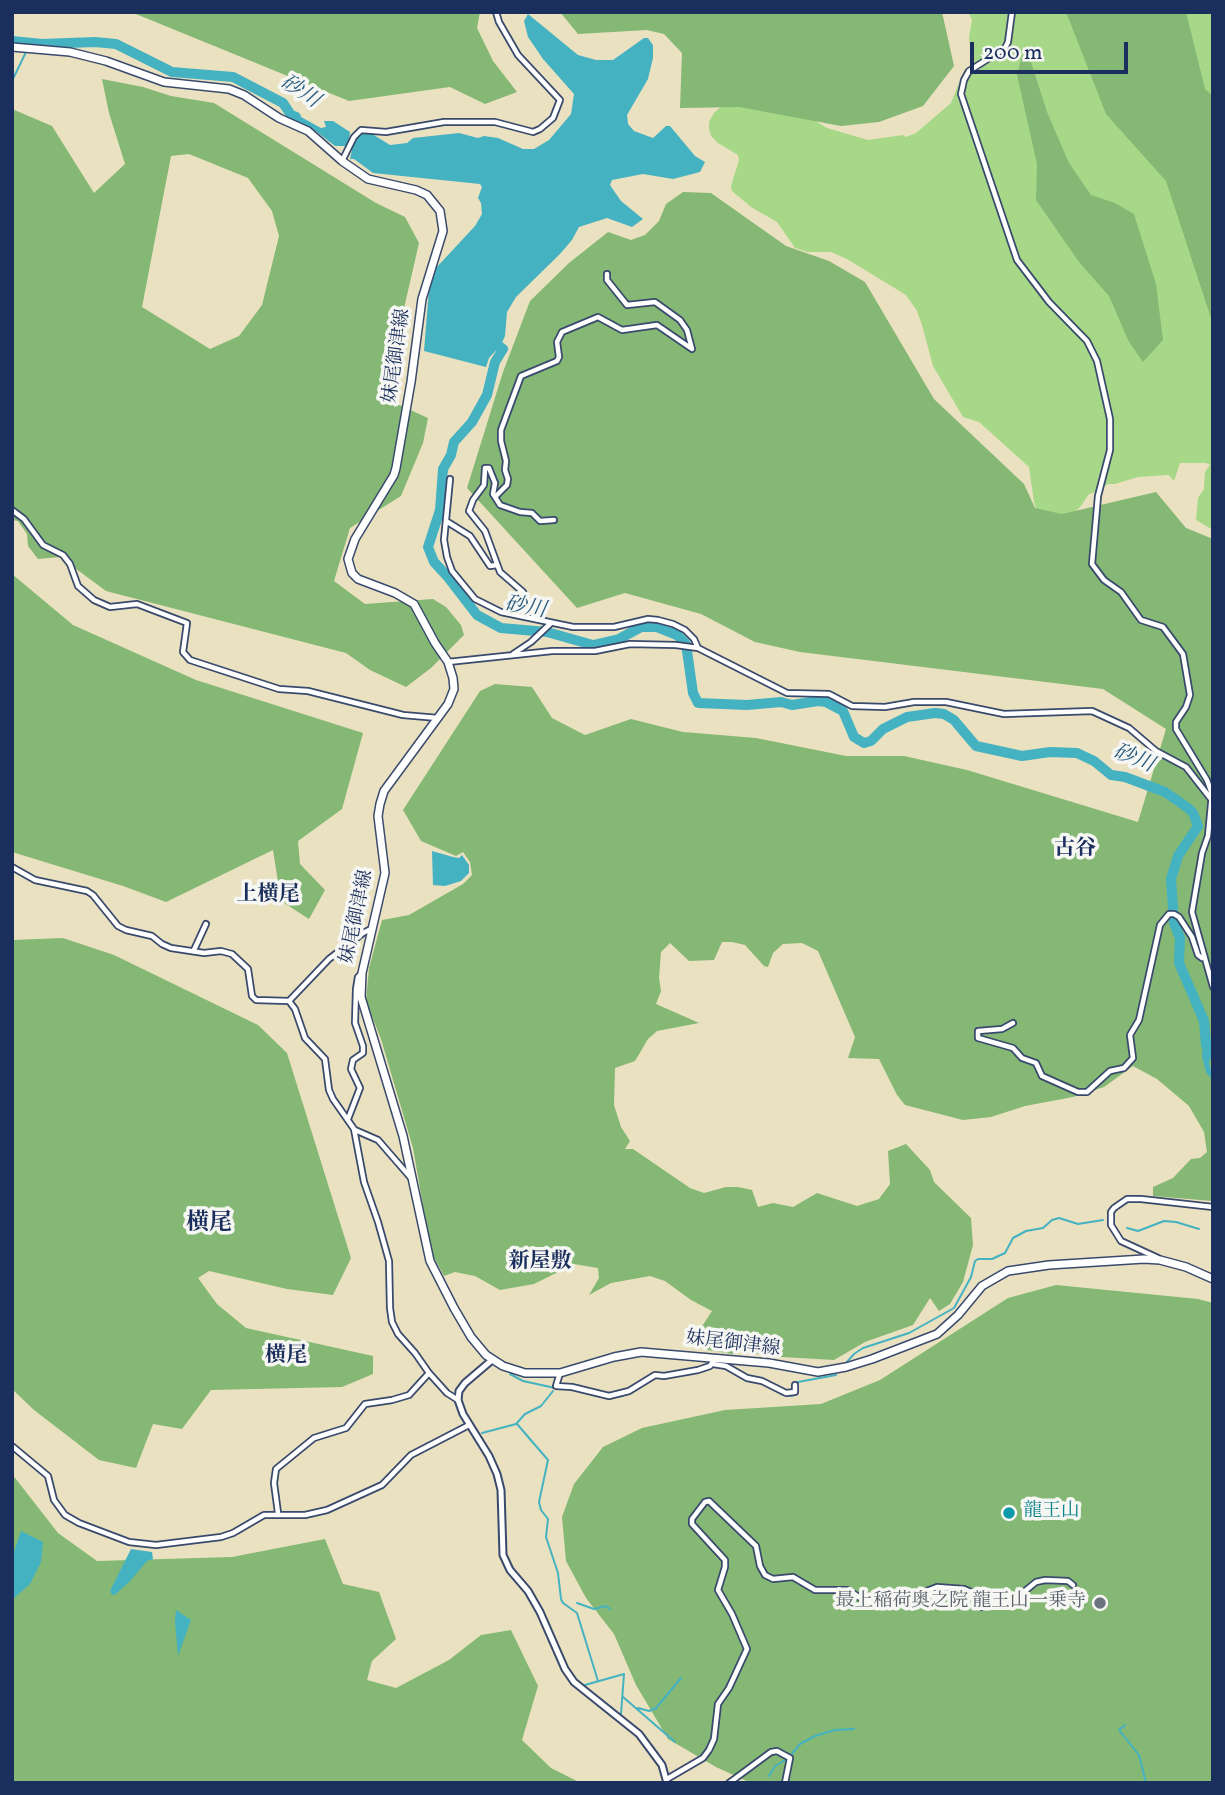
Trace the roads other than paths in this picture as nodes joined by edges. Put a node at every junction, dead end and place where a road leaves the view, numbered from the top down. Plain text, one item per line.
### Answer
1 (496, 12) edge
2 (1012, 12) edge
3 (12, 47) edge
4 (342, 162) junction
5 (607, 274) dead end
6 (450, 480) dead end
7 (495, 498) junction
8 (12, 510) edge
9 (446, 520) junction
10 (554, 520) dead end
11 (497, 565) junction
12 (526, 617) junction
13 (548, 625) junction
14 (698, 648) junction
15 (513, 654) junction
16 (448, 662) junction
17 (439, 718) junction
18 (1211, 800) edge
19 (12, 867) edge
20 (206, 924) dead end
21 (373, 928) junction
22 (194, 950) junction
23 (1203, 958) junction
24 (362, 973) junction
25 (1213, 988) edge
26 (289, 1001) junction
27 (1013, 1023) dead end
28 (348, 1119) junction
29 (354, 1129) junction
30 (412, 1180) junction
31 (1213, 1207) edge
32 (1160, 1260) junction
33 (1213, 1279) edge
34 (492, 1360) junction
35 (714, 1361) junction
36 (429, 1373) junction
37 (560, 1373) junction
38 (795, 1385) dead end
39 (458, 1400) junction
40 (469, 1425) junction
41 (12, 1446) edge
42 (278, 1513) junction
43 (1073, 1585) dead end
44 (999, 1600) junction
45 (982, 1607) dead end
46 (667, 1782) edge
47 (729, 1783) edge
48 (785, 1783) edge

1 - 4 street
2 - 18 street
3 - 4 main road, 妹尾御津線
4 - 16 main road, 妹尾御津線
5 - 7 street
6 - 9 street
7 - 10 street
7 - 11 street
8 - 17 street
9 - 11 street
9 - 12 street
11 - 12 street
12 - 13 street
13 - 14 street
13 - 15 street
14 - 15 street
14 - 18 street
15 - 16 street
16 - 17 main road, 妹尾御津線
17 - 21 main road, 妹尾御津線
18 - 23 street
19 - 22 street
20 - 22 street
21 - 24 main road, 妹尾御津線
21 - 26 street
22 - 26 street
23 - 25 street
23 - 27 street
24 - 28 street
24 - 30 main road, 妹尾御津線
26 - 28 street
28 - 29 street
29 - 30 street
29 - 36 street
30 - 34 main road, 妹尾御津線
31 - 32 street
32 - 33 main road, 妹尾御津線
32 - 35 main road, 妹尾御津線
34 - 37 main road, 妹尾御津線
34 - 39 street
35 - 37 main road, 妹尾御津線
35 - 37 street
35 - 38 street
36 - 39 street
36 - 42 street
39 - 40 street
40 - 42 street
40 - 46 street
41 - 42 street
43 - 44 street
44 - 45 street
44 - 46 street
47 - 48 street

